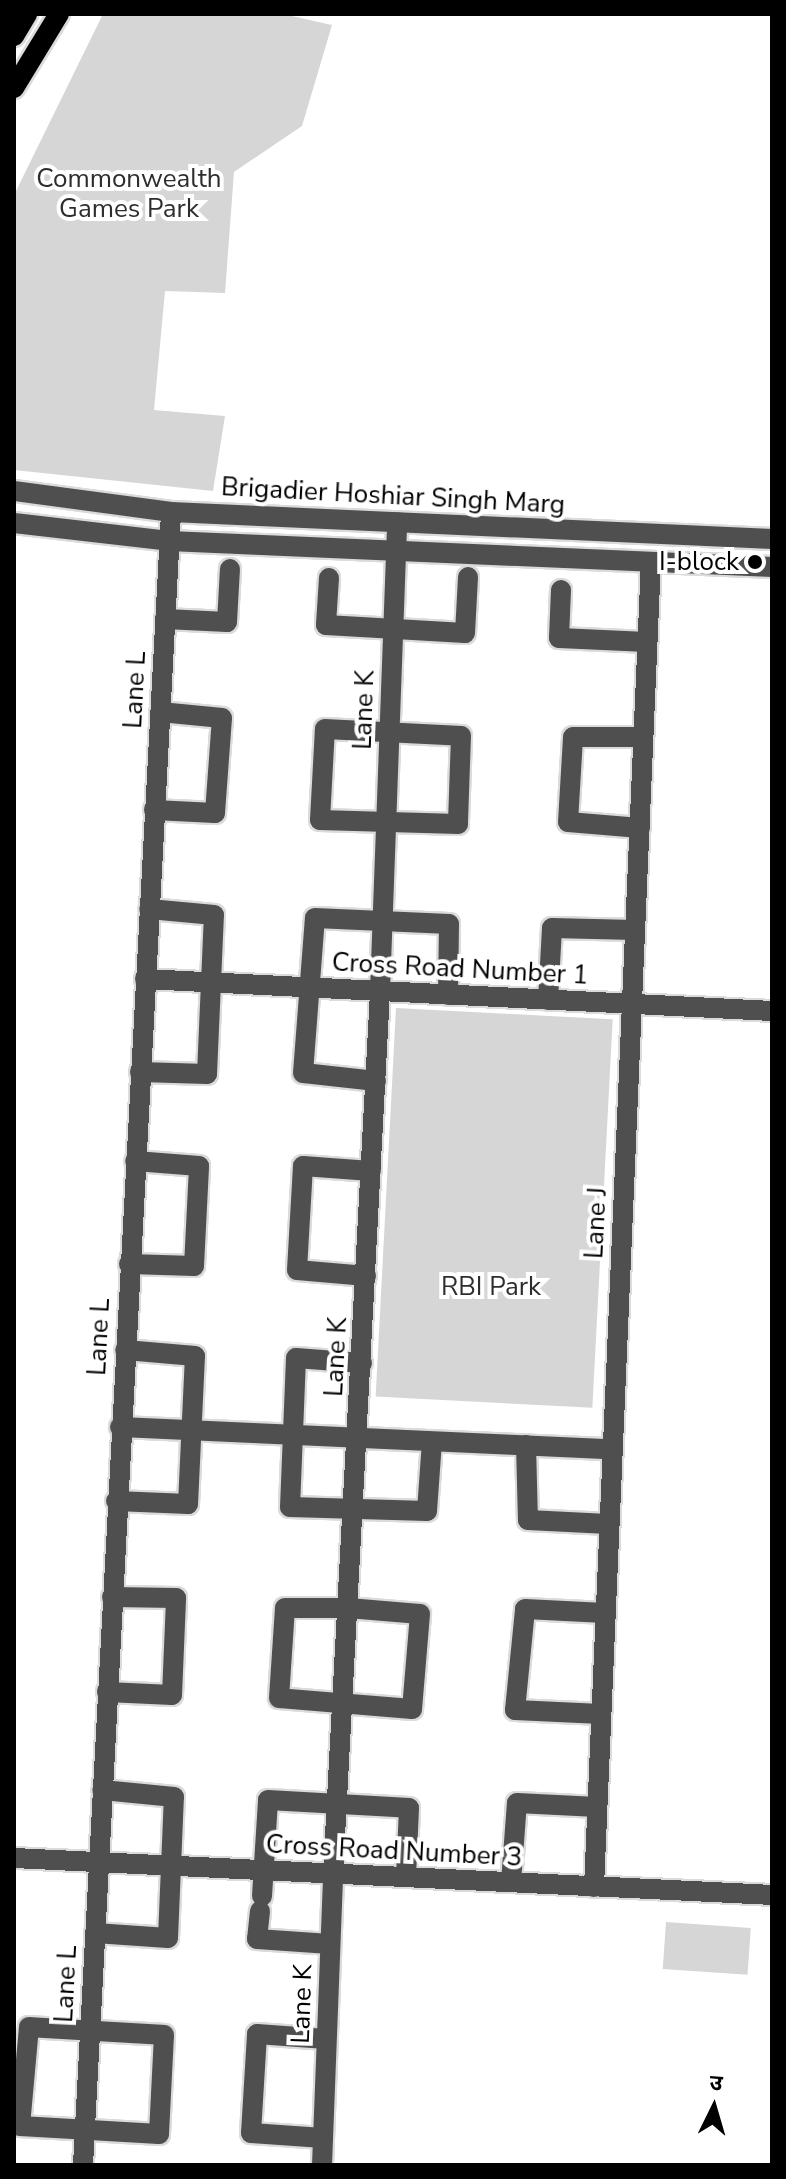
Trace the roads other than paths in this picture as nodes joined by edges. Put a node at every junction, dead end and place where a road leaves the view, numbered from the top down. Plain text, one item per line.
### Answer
1 (27, 14) edge
2 (59, 14) edge
3 (14, 36) edge
4 (14, 88) edge
5 (14, 491) edge
6 (171, 512) junction
7 (397, 522) junction
8 (14, 523) edge
9 (772, 539) edge
10 (169, 541) junction
11 (396, 551) junction
12 (651, 562) junction
13 (772, 567) edge
14 (230, 569) dead end
15 (468, 577) dead end
16 (329, 578) dead end
17 (561, 590) dead end
18 (165, 619) junction
19 (393, 631) junction
20 (647, 642) junction
21 (160, 712) junction
22 (390, 733) junction
23 (643, 737) junction
24 (154, 810) junction
25 (386, 824) junction
26 (640, 828) junction
27 (149, 909) junction
28 (383, 919) junction
29 (635, 930) junction
30 (145, 979) junction
31 (212, 983) junction
32 (311, 987) junction
33 (380, 991) junction
34 (448, 995) junction
35 (548, 1000) junction
36 (632, 1004) junction
37 (772, 1011) edge
38 (140, 1072) junction
39 (376, 1081) junction
40 (135, 1161) junction
41 (371, 1171) junction
42 (129, 1264) junction
43 (366, 1276) junction
44 (125, 1350) junction
45 (362, 1363) junction
46 (120, 1427) junction
47 (191, 1431) junction
48 (292, 1436) junction
49 (358, 1440) junction
50 (432, 1442) junction
51 (526, 1445) junction
52 (611, 1449) junction
53 (116, 1501) junction
54 (354, 1511) junction
55 (608, 1524) junction
56 (112, 1597) junction
57 (348, 1608) junction
58 (605, 1613) junction
59 (107, 1692) junction
60 (342, 1704) junction
61 (601, 1714) junction
62 (102, 1790) junction
63 (337, 1802) junction
64 (597, 1807) junction
65 (14, 1858) edge
66 (98, 1862) junction
67 (171, 1866) junction
68 (264, 1870) junction
69 (333, 1874) junction
70 (406, 1877) junction
71 (511, 1882) junction
72 (594, 1887) junction
73 (772, 1895) edge
74 (95, 1933) junction
75 (330, 1944) junction
76 (90, 2030) junction
77 (326, 2039) junction
78 (85, 2129) junction
79 (323, 2138) junction
80 (83, 2165) edge
81 (322, 2165) edge

1 - 3 main road
2 - 4 main road
5 - 6 street, Brigadier Hoshiar Singh Marg
6 - 7 street, Brigadier Hoshiar Singh Marg
6 - 10 street, Lane L
7 - 9 street, Brigadier Hoshiar Singh Marg
7 - 11 street, Lane K
8 - 10 street, Brigadier Hoshiar Singh Marg
10 - 11 street, Brigadier Hoshiar Singh Marg
10 - 18 street, Lane L
11 - 12 street, Brigadier Hoshiar Singh Marg
11 - 19 street, Lane K
12 - 13 street, Brigadier Hoshiar Singh Marg
12 - 20 street, Lane J
14 - 18 street
15 - 19 street
16 - 19 street
17 - 20 street
18 - 21 street, Lane L
19 - 22 street, Lane K
20 - 23 street, Lane J
21 - 24 street, Lane L
21 - 24 street
22 - 25 street, Lane K
22 - 25 street
22 - 25 street
23 - 26 street, Lane J
23 - 26 street
24 - 27 street, Lane L
25 - 28 street, Lane K
26 - 29 street, Lane J
27 - 30 street, Lane L
27 - 31 street
28 - 32 street
28 - 33 street, Lane K
28 - 34 street
29 - 35 street
29 - 36 street, Lane J
30 - 31 street, Cross Road Number 1
30 - 38 street, Lane L
31 - 32 street, Cross Road Number 1
31 - 38 street
32 - 33 street, Cross Road Number 1
32 - 39 street
33 - 34 street, Cross Road Number 1
33 - 39 street, Lane K
34 - 35 street, Cross Road Number 1
35 - 36 street, Cross Road Number 1
36 - 37 street, Cross Road Number 1
36 - 52 street, Lane J
38 - 40 street, Lane L
39 - 41 street, Lane K
40 - 42 street, Lane L
40 - 42 street
41 - 43 street, Lane K
41 - 43 street
42 - 44 street, Lane L
43 - 45 street, Lane K
44 - 46 street, Lane L
44 - 47 street
45 - 48 street
45 - 49 street, Lane K
46 - 47 street
46 - 53 street, Lane L
47 - 48 street
47 - 53 street
48 - 49 street
48 - 54 street
49 - 50 street
49 - 54 street, Lane K
50 - 51 street
50 - 54 street
51 - 52 street
51 - 55 street
52 - 55 street, Lane J
53 - 56 street, Lane L
54 - 57 street, Lane K
55 - 58 street, Lane J
56 - 59 street, Lane L
56 - 59 street
57 - 60 street, Lane K
57 - 60 street
57 - 60 street
58 - 61 street, Lane J
58 - 61 street
59 - 62 street, Lane L
60 - 63 street, Lane K
61 - 64 street, Lane J
62 - 66 street, Lane L
62 - 67 street
63 - 68 street
63 - 69 street, Lane K
63 - 70 street
64 - 71 street
64 - 72 street, Lane J
65 - 66 street, Cross Road Number 3
66 - 67 street, Cross Road Number 3
66 - 74 street, Lane L
67 - 68 street, Cross Road Number 3
67 - 74 street
68 - 69 street, Cross Road Number 3
68 - 75 street
69 - 70 street, Cross Road Number 3
69 - 75 street, Lane K
70 - 71 street, Cross Road Number 3
71 - 72 street, Cross Road Number 3
72 - 73 street, Cross Road Number 3
74 - 76 street, Lane L
75 - 77 street, Lane K
76 - 78 street, Lane L
76 - 78 street
76 - 78 street
77 - 79 street, Lane K
77 - 79 street
78 - 80 street, Lane L
79 - 81 street, Lane K

